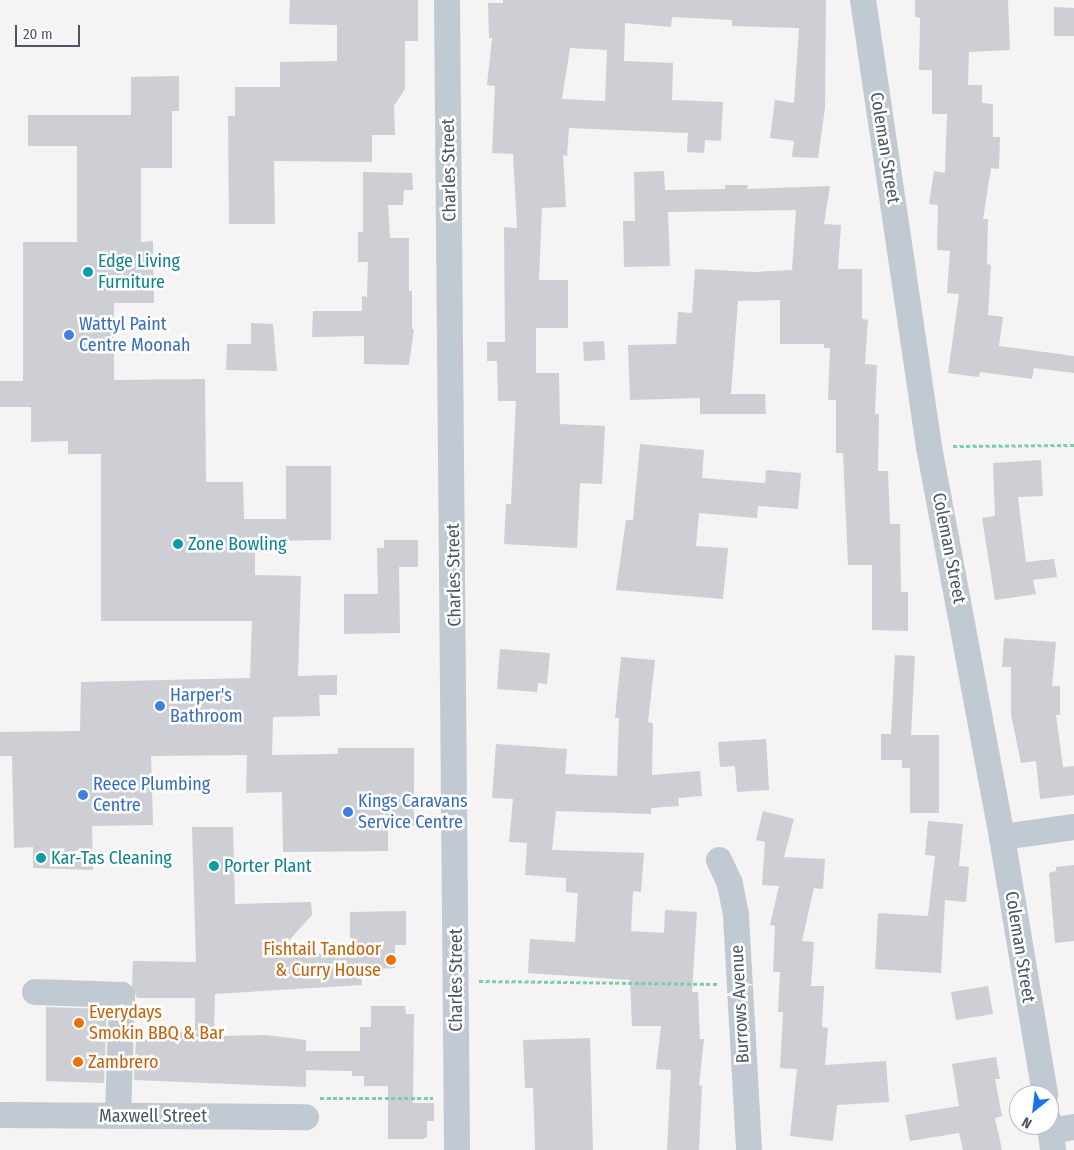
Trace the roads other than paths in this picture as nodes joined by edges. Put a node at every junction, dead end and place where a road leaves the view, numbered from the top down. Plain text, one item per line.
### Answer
1 (447, 0) edge
2 (862, 0) edge
3 (1074, 827) edge
4 (1002, 837) junction
5 (720, 860) dead end
6 (35, 992) dead end
7 (1043, 1085) edge
8 (312, 1108) road end
9 (0, 1115) edge
10 (118, 1116) junction
11 (458, 1150) edge
12 (749, 1150) edge

1 - 11 street, Charles Street
2 - 4 street, Coleman Street
3 - 4 street
4 - 7 street, Coleman Street
5 - 12 street, Burrows Avenue
6 - 10 street
8 - 10 street, Maxwell Street
9 - 10 street, Maxwell Street

